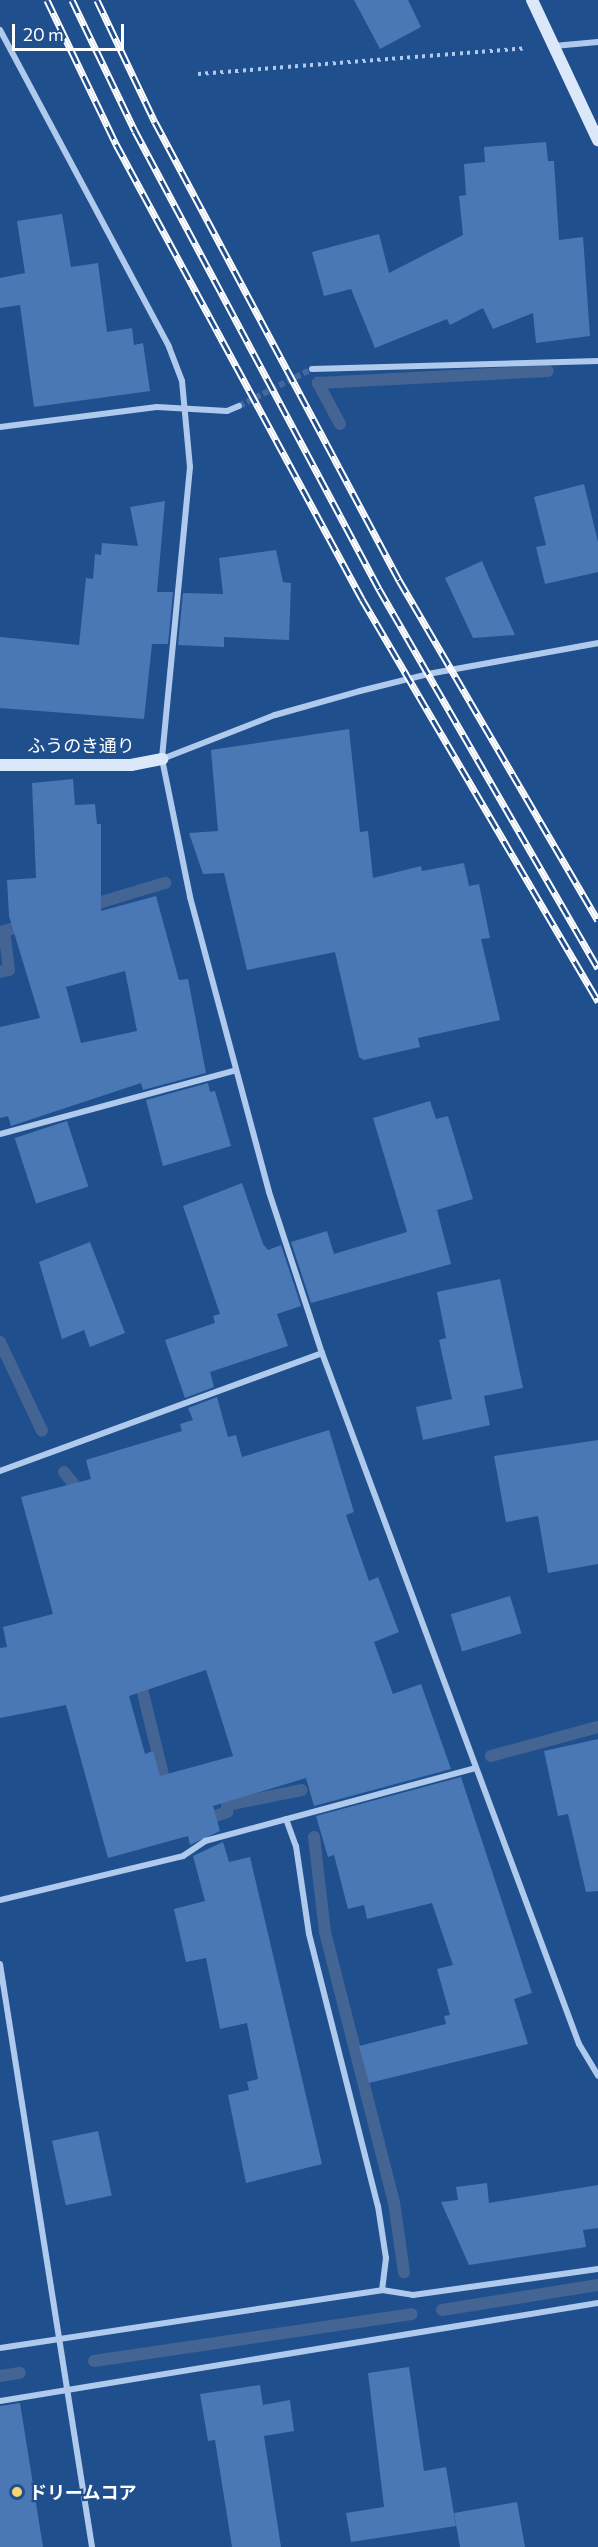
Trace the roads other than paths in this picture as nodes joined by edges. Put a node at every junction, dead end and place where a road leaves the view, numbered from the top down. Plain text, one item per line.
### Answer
1 (532, 0) edge
2 (0, 30) edge
3 (598, 42) edge
4 (553, 46) junction
5 (598, 140) edge
6 (598, 361) edge
7 (312, 369) tunnel mouth
8 (239, 406) tunnel mouth
9 (186, 408) junction
10 (0, 427) edge
11 (598, 643) edge
12 (162, 759) junction
13 (0, 765) edge
14 (234, 1071) junction
15 (0, 1134) edge
16 (322, 1353) junction
17 (0, 1471) edge
18 (475, 1768) junction
19 (286, 1819) junction
20 (0, 1900) edge
21 (0, 1964) edge
22 (598, 2076) edge
23 (598, 2268) edge
24 (382, 2290) junction
25 (598, 2303) edge
26 (58, 2339) junction
27 (0, 2348) edge
28 (68, 2391) junction
29 (0, 2401) edge
30 (92, 2547) edge

1 - 4 street
2 - 9 street
3 - 4 street
4 - 5 street
6 - 7 street
8 - 9 street
9 - 10 street
9 - 12 street
11 - 12 street
12 - 13 street, ふうのき通り
12 - 14 street
14 - 15 street
14 - 16 street
16 - 17 street
16 - 18 street
18 - 19 street
18 - 22 street
19 - 20 street
19 - 24 street
21 - 26 street
23 - 24 street
24 - 26 street
25 - 28 street
26 - 27 street
26 - 28 street
28 - 29 street
28 - 30 street

